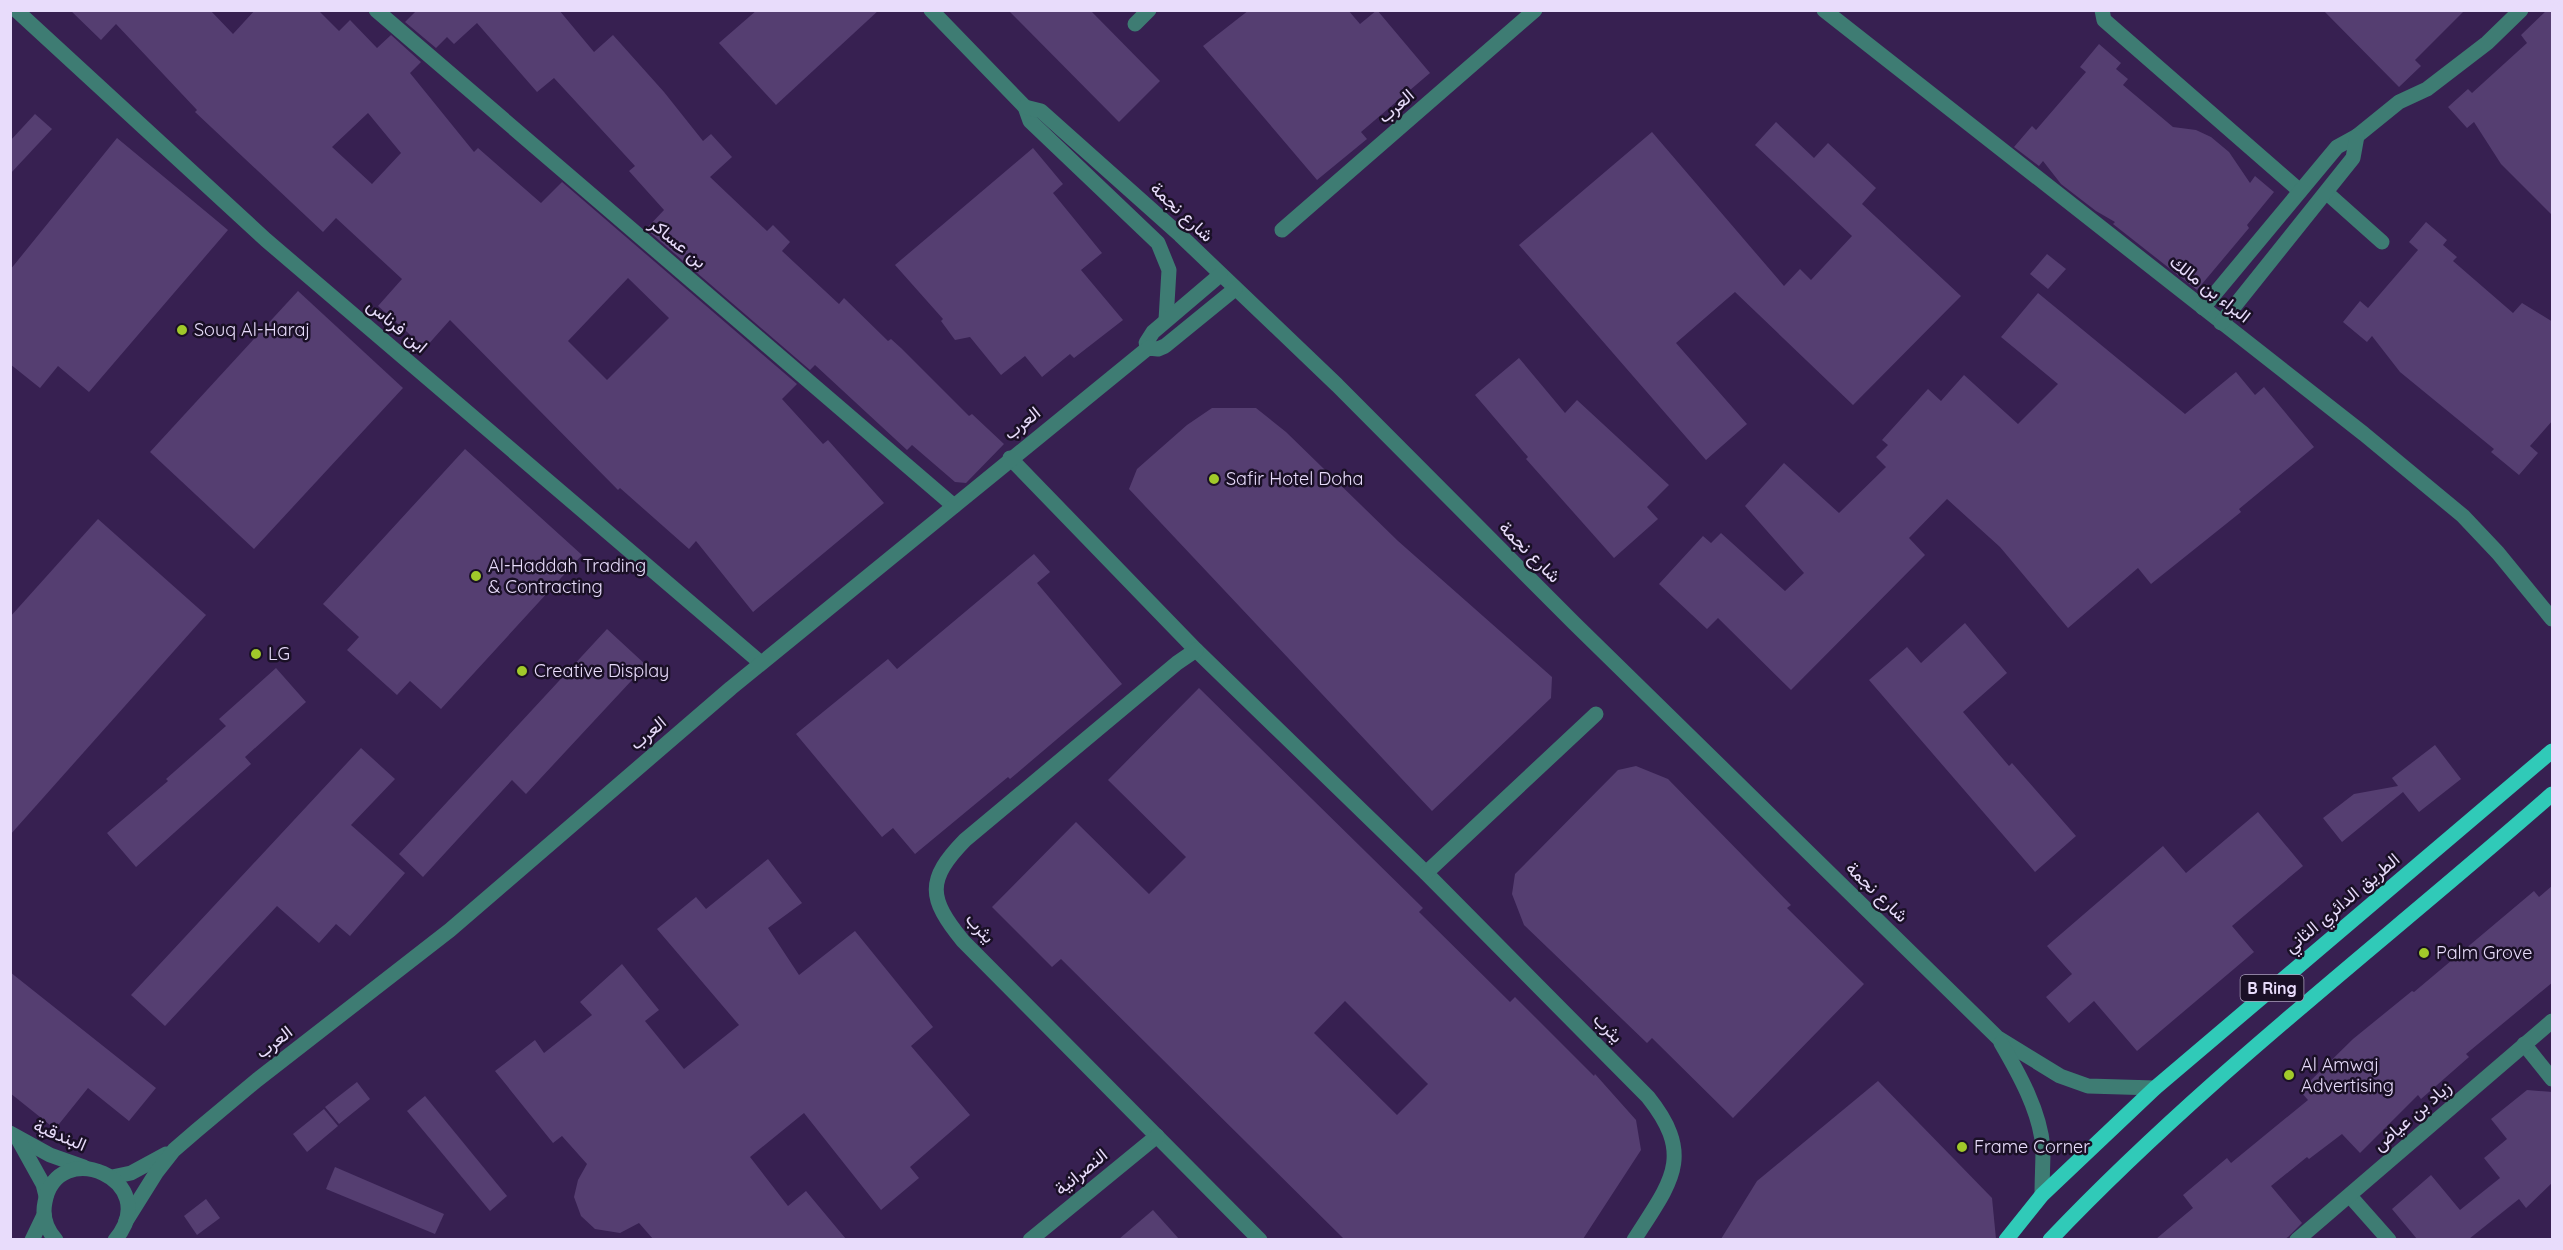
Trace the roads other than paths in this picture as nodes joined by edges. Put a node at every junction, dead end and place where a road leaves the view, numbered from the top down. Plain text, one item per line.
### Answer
1 (16, 10) edge
2 (376, 10) edge
3 (931, 10) edge
4 (1149, 10) edge
5 (1535, 10) edge
6 (1824, 10) edge
7 (2102, 10) edge
8 (2521, 10) edge
9 (1135, 24) dead end
10 (1025, 107) junction
11 (2357, 136) junction
12 (2300, 191) junction
13 (2327, 193) junction
14 (1282, 230) dead end
15 (1180, 235) junction
16 (2382, 242) dead end
17 (1164, 251) junction
18 (1220, 275) junction
19 (1235, 289) junction
20 (2203, 308) junction
21 (1166, 320) junction
22 (2222, 323) junction
23 (1148, 348) junction
24 (1010, 458) junction
25 (954, 506) junction
26 (2553, 619) edge
27 (1196, 650) junction
28 (761, 663) junction
29 (1596, 714) dead end
30 (2553, 751) edge
31 (2549, 800) edge
32 (1426, 873) junction
33 (2553, 1020) edge
34 (1998, 1038) junction
35 (2524, 1044) junction
36 (2553, 1078) edge
37 (2155, 1088) junction
38 (14, 1136) edge
39 (1157, 1136) junction
40 (174, 1150) junction
41 (87, 1168) junction
42 (112, 1177) junction
43 (2042, 1195) junction
44 (46, 1196) junction
45 (2350, 1196) junction
46 (44, 1215) junction
47 (122, 1233) edge
48 (32, 1239) edge
49 (56, 1239) edge
50 (1030, 1239) edge
51 (1260, 1239) edge
52 (1634, 1239) edge
53 (2006, 1239) edge
54 (2050, 1239) edge
55 (2297, 1239) edge
56 (2389, 1239) edge

1 - 28 street, ابن فرناس
2 - 25 street, بن عساكر
3 - 10 street, شارع نجمة
4 - 9 street
5 - 14 street, العرب
6 - 20 street, البراء بن مالك
7 - 12 street
8 - 11 street
10 - 15 street, شارع نجمة
10 - 17 street, شارع نجمة
11 - 12 street
11 - 13 street
12 - 20 street
13 - 16 street
13 - 22 street
15 - 17 street
15 - 18 street, شارع نجمة
17 - 21 street
18 - 19 street, شارع نجمة
18 - 21 street, العرب
19 - 23 street, العرب
19 - 34 street, شارع نجمة
20 - 22 street, البراء بن مالك
21 - 23 street, العرب
22 - 26 street, البراء بن مالك
23 - 24 street, العرب
24 - 25 street, العرب
24 - 27 street, يثرب
25 - 28 street, العرب
27 - 32 street, يثرب
27 - 39 street, يثرب
28 - 40 street, العرب
29 - 32 street
30 - 37 main road, الطريق الدائري الثاني / B Ring
31 - 54 main road, B Ring
32 - 52 street, يثرب
33 - 35 street, زياد بن عياض
34 - 37 street, شارع نجمة
34 - 43 street, شارع نجمة
35 - 36 street
35 - 45 street, زياد بن عياض
37 - 43 main road, الطريق الدائري الثاني / B Ring
38 - 41 street, البندقية
38 - 44 street, البندقية
39 - 50 street, النصرانية
39 - 51 street, يثرب
40 - 42 street, العرب
40 - 47 street, العرب
41 - 42 street, البندقية
41 - 44 street
42 - 47 street
43 - 53 main road, الطريق الدائري الثاني / B Ring
44 - 46 street
45 - 55 street, زياد بن عياض
45 - 56 street
46 - 48 street
46 - 49 street

